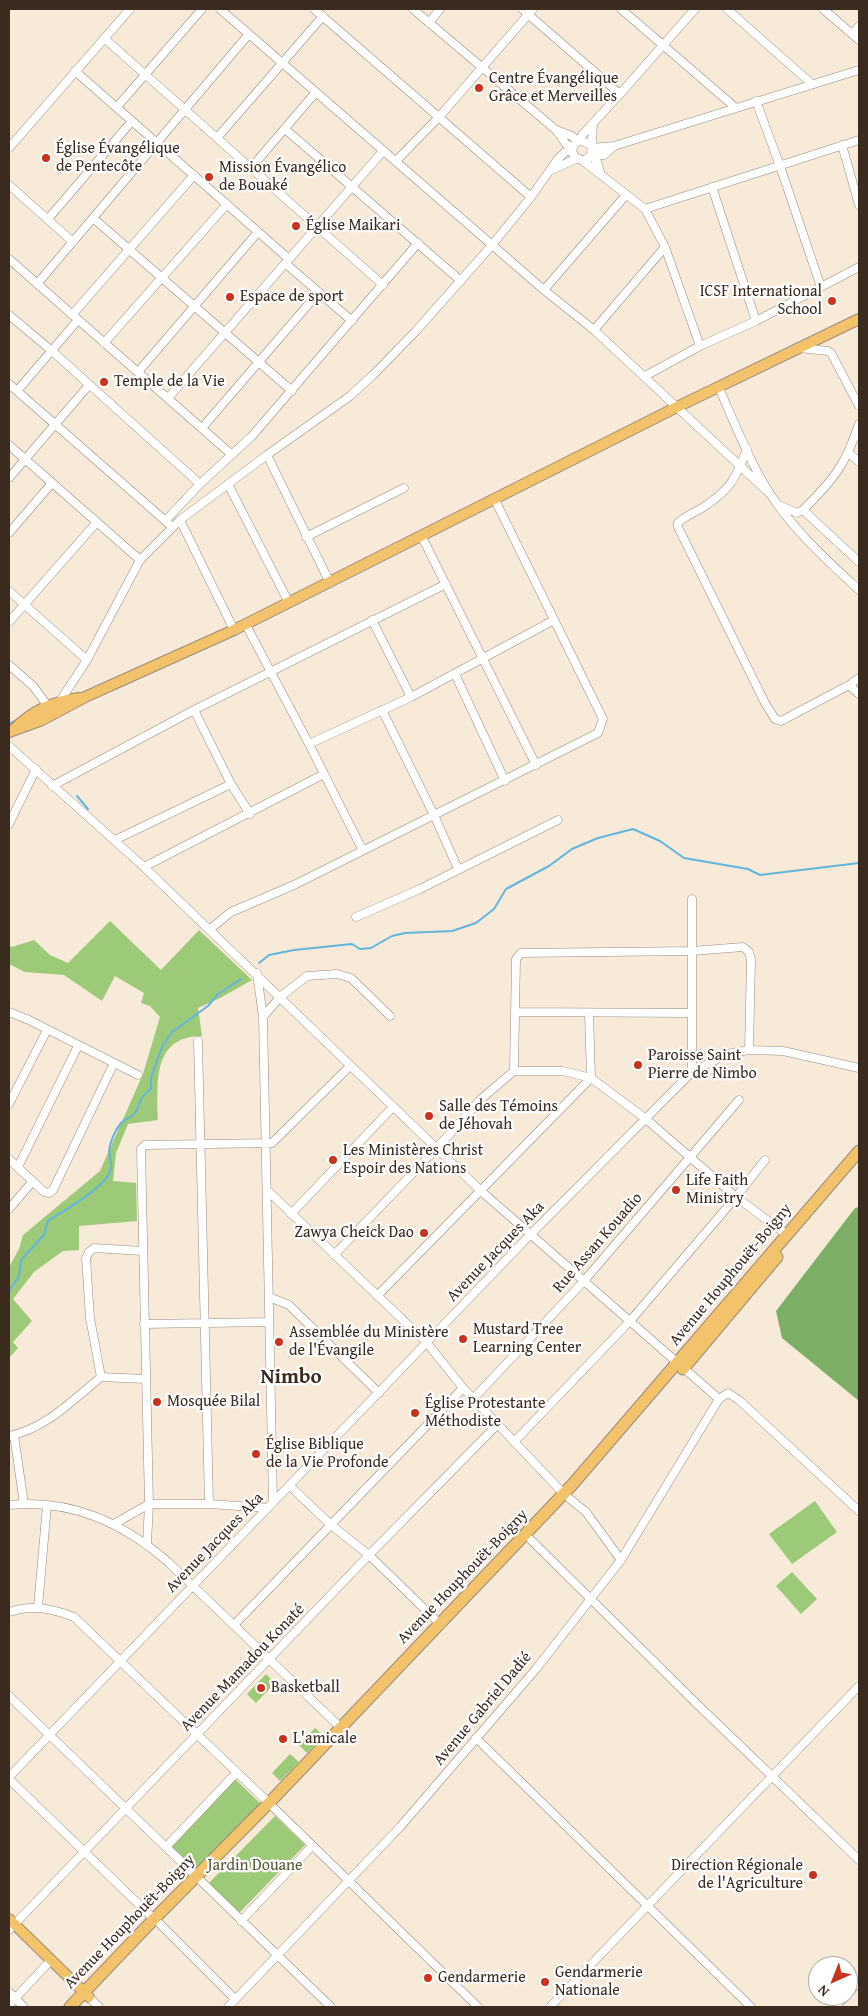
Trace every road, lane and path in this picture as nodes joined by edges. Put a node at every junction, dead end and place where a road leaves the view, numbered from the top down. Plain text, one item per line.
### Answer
1 (130, 9) edge
2 (202, 9) edge
3 (220, 9) edge
4 (314, 9) edge
5 (413, 9) edge
6 (440, 9) edge
7 (621, 9) edge
8 (694, 9) edge
9 (727, 9) edge
10 (823, 9) edge
11 (528, 11) edge
12 (323, 16) junction
13 (429, 22) junction
14 (859, 26) edge
15 (249, 34) junction
16 (852, 34) junction
17 (104, 38) junction
18 (859, 40) edge
19 (663, 46) junction
20 (283, 63) junction
21 (482, 68) junction
22 (859, 70) edge
23 (75, 71) junction
24 (145, 75) junction
25 (812, 84) junction
26 (316, 92) junction
27 (620, 94) junction
28 (756, 101) junction
29 (117, 107) junction
30 (736, 108) junction
31 (184, 110) junction
32 (439, 117) junction
33 (132, 121) junction
34 (592, 123) junction
35 (285, 129) junction
36 (556, 130) junction
37 (217, 138) junction
38 (859, 140) edge
39 (579, 141) junction
40 (157, 142) junction
41 (842, 145) junction
42 (9, 146) edge
43 (572, 149) junction
44 (383, 151) junction
45 (592, 151) junction
46 (580, 160) junction
47 (396, 161) junction
48 (780, 166) junction
49 (251, 168) junction
50 (551, 170) junction
51 (194, 175) junction
52 (601, 175) junction
53 (9, 185) edge
54 (352, 186) junction
55 (712, 187) junction
56 (626, 195) junction
57 (531, 197) junction
58 (227, 204) junction
59 (859, 205) edge
60 (645, 209) junction
61 (93, 218) junction
62 (48, 219) junction
63 (317, 227) junction
64 (258, 232) junction
65 (73, 242) junction
66 (418, 243) junction
67 (492, 244) junction
68 (665, 247) junction
69 (129, 249) junction
70 (9, 259) edge
71 (287, 261) junction
72 (859, 266) edge
73 (162, 278) junction
74 (461, 280) junction
75 (37, 284) junction
76 (383, 285) junction
77 (821, 287) junction
78 (544, 290) junction
79 (319, 292) junction
80 (194, 306) junction
81 (9, 315) edge
82 (75, 317) junction
83 (859, 319) edge
84 (352, 321) junction
85 (756, 321) junction
86 (594, 330) junction
87 (225, 333) junction
88 (104, 343) junction
89 (700, 346) junction
90 (798, 348) junction
91 (52, 351) junction
92 (259, 362) junction
93 (138, 372) junction
94 (645, 376) junction
95 (9, 384) edge
96 (89, 385) junction
97 (719, 388) junction
98 (292, 390) junction
99 (17, 391) junction
100 (168, 398) junction
101 (679, 406) junction
102 (859, 406) edge
103 (54, 423) junction
104 (859, 424) edge
105 (202, 428) junction
106 (9, 445) edge
107 (747, 449) junction
108 (849, 453) junction
109 (231, 454) junction
110 (267, 455) junction
111 (24, 459) junction
112 (859, 462) edge
113 (740, 467) junction
114 (9, 478) edge
115 (52, 483) junction
116 (200, 484) junction
117 (228, 484) junction
118 (404, 488) dead end
119 (768, 492) junction
120 (495, 500) junction
121 (777, 504) junction
122 (803, 510) junction
123 (166, 520) junction
124 (180, 520) junction
125 (97, 522) junction
126 (173, 527) junction
127 (9, 533) edge
128 (306, 537) junction
129 (422, 537) junction
130 (140, 560) junction
131 (859, 562) edge
132 (330, 583) junction
133 (446, 584) junction
134 (859, 590) edge
135 (9, 591) edge
136 (289, 603) junction
137 (24, 605) junction
138 (372, 620) junction
139 (554, 620) junction
140 (9, 622) edge
141 (246, 625) junction
142 (234, 630) junction
143 (484, 658) junction
144 (87, 660) junction
145 (9, 665) edge
146 (270, 672) junction
147 (455, 674) junction
148 (859, 678) edge
149 (851, 684) junction
150 (859, 694) edge
151 (85, 697) junction
152 (411, 697) junction
153 (59, 701) junction
154 (47, 705) junction
155 (194, 710) junction
156 (382, 710) junction
157 (52, 715) junction
158 (10, 732) edge
159 (309, 744) junction
160 (9, 746) edge
161 (536, 765) junction
162 (36, 770) junction
163 (324, 774) junction
164 (505, 781) junction
165 (232, 784) junction
166 (52, 786) junction
167 (250, 814) junction
168 (434, 816) junction
169 (558, 820) dead end
170 (9, 824) edge
171 (115, 840) junction
172 (362, 850) junction
173 (144, 867) junction
174 (458, 869) junction
175 (692, 899) dead end
176 (356, 917) dead end
177 (209, 930) junction
178 (692, 951) junction
179 (257, 973) junction
180 (280, 997) junction
181 (9, 1012) edge
182 (515, 1012) junction
183 (589, 1013) junction
184 (692, 1014) junction
185 (390, 1016) dead end
186 (263, 1017) junction
187 (46, 1030) junction
188 (198, 1041) dead end
189 (78, 1046) junction
190 (749, 1050) junction
191 (114, 1063) junction
192 (350, 1066) junction
193 (859, 1068) edge
194 (514, 1070) junction
195 (692, 1072) junction
196 (138, 1075) dead end
197 (591, 1078) junction
198 (739, 1100) dead end
199 (9, 1104) edge
200 (393, 1107) junction
201 (646, 1119) junction
202 (266, 1143) junction
203 (201, 1144) junction
204 (436, 1149) junction
205 (859, 1151) edge
206 (690, 1156) junction
207 (9, 1159) edge
208 (766, 1160) dead end
209 (859, 1161) edge
210 (18, 1167) junction
211 (33, 1180) junction
212 (266, 1190) junction
213 (481, 1191) junction
214 (736, 1197) junction
215 (9, 1209) edge
216 (291, 1214) junction
217 (786, 1234) junction
218 (530, 1235) junction
219 (142, 1251) junction
220 (334, 1255) junction
221 (584, 1281) junction
222 (377, 1296) junction
223 (269, 1297) junction
224 (631, 1320) junction
225 (269, 1322) junction
226 (205, 1323) junction
227 (144, 1324) junction
228 (427, 1344) junction
229 (681, 1365) junction
230 (101, 1377) junction
231 (145, 1379) junction
232 (463, 1388) junction
233 (380, 1393) junction
234 (473, 1399) junction
235 (720, 1399) junction
236 (497, 1425) junction
237 (11, 1436) edge
238 (514, 1442) junction
239 (290, 1486) junction
240 (567, 1496) junction
241 (24, 1504) junction
242 (149, 1504) junction
243 (209, 1504) junction
244 (9, 1505) edge
245 (47, 1505) junction
246 (271, 1505) junction
247 (859, 1511) edge
248 (114, 1524) junction
249 (331, 1525) junction
250 (530, 1540) junction
251 (147, 1544) junction
252 (369, 1555) junction
253 (621, 1560) junction
254 (193, 1586) junction
255 (590, 1599) junction
256 (38, 1607) junction
257 (9, 1612) edge
258 (234, 1625) junction
259 (441, 1625) junction
260 (270, 1660) junction
261 (120, 1661) junction
262 (859, 1686) edge
263 (9, 1696) edge
264 (341, 1728) junction
265 (49, 1735) junction
266 (197, 1735) junction
267 (476, 1738) junction
268 (236, 1773) junction
269 (772, 1776) junction
270 (9, 1778) edge
271 (272, 1806) junction
272 (126, 1809) junction
273 (312, 1846) junction
274 (166, 1847) junction
275 (84, 1852) junction
276 (859, 1860) edge
277 (199, 1879) junction
278 (348, 1882) junction
279 (647, 1906) junction
280 (157, 1921) junction
281 (241, 1921) junction
282 (11, 1925) edge
283 (277, 1956) junction
284 (51, 1960) junction
285 (9, 1992) edge
286 (86, 1995) junction
287 (15, 1998) junction
288 (235, 1999) junction
289 (9, 2005) edge
290 (24, 2007) edge
291 (70, 2007) edge
292 (78, 2007) edge
293 (99, 2007) edge
294 (228, 2007) edge
295 (331, 2007) edge
296 (478, 2007) edge
297 (550, 2007) edge
298 (750, 2007) edge

1 - 17 street
2 - 24 street
3 - 15 street
4 - 12 street
5 - 13 street
6 - 13 street
7 - 19 street
8 - 19 street
9 - 25 street
10 - 16 street
11 - 21 street
11 - 27 street
12 - 20 street
12 - 32 street
13 - 21 street
14 - 16 street
15 - 20 street
15 - 31 street
16 - 18 street
17 - 23 street
17 - 24 street
19 - 27 street
19 - 30 street
20 - 26 street
20 - 37 street
21 - 32 street
21 - 36 street
22 - 25 street
23 - 29 street
23 - 42 street
24 - 29 street
24 - 31 street
25 - 28 street
26 - 35 street
26 - 44 street
27 - 34 street
28 - 30 street
28 - 48 street
29 - 33 street
30 - 45 street
31 - 37 street
31 - 40 street
32 - 47 street
32 - 57 street
33 - 40 street
33 - 62 street
34 - 39 street
34 - 45 street
35 - 49 street
35 - 54 street
36 - 39 street
36 - 43 street
37 - 49 street
38 - 41 street
39 - 43 street
39 - 45 street
40 - 51 street
40 - 61 street
41 - 48 street
41 - 59 street
43 - 46 street
43 - 50 street
44 - 47 street
44 - 54 street
45 - 46 street
45 - 52 street
46 - 50 street
46 - 52 street
47 - 67 street
48 - 55 street
48 - 77 street
49 - 63 street
50 - 57 street
51 - 58 street
51 - 69 street
52 - 56 street
53 - 62 street
54 - 63 street
54 - 66 street
55 - 60 street
55 - 85 street
56 - 60 street
56 - 78 street
57 - 67 street
58 - 64 street
58 - 73 street
60 - 68 street
61 - 65 street
61 - 69 street
62 - 65 street
63 - 71 street
63 - 76 street
64 - 71 street
64 - 80 street
65 - 75 street
66 - 74 street
66 - 76 street
67 - 74 street
67 - 78 street
68 - 86 street
68 - 89 street
69 - 73 street
69 - 82 street
70 - 75 street
71 - 79 street
71 - 87 street
72 - 77 street
73 - 80 street
73 - 88 street
74 - 110 street
75 - 82 street
76 - 84 street
77 - 85 street
78 - 86 street
79 - 84 street
79 - 92 street
80 - 87 street
80 - 93 street
81 - 91 street
82 - 88 street
82 - 91 street
83 - 90 main road
84 - 98 street
85 - 89 street
86 - 94 street
87 - 92 street
87 - 100 street
88 - 93 street
89 - 94 street
90 - 97 main road
90 - 102 street
91 - 96 street
91 - 99 street
92 - 98 street
92 - 105 street
93 - 100 street
94 - 101 street
95 - 99 street
96 - 103 street
96 - 116 street
97 - 101 main road
97 - 107 street
98 - 109 street
99 - 103 street
100 - 105 street
101 - 113 street
101 - 120 main road
103 - 111 street
103 - 123 street
104 - 108 street
105 - 109 street
106 - 111 street
107 - 113 street
107 - 119 street
108 - 112 street
108 - 122 street
109 - 116 street
110 - 117 street
110 - 128 street
111 - 114 street
111 - 115 street
113 - 119 street
113 - 149 street
115 - 125 street
115 - 127 street
116 - 123 street
117 - 124 street
117 - 136 street
118 - 128 street
119 - 121 street
120 - 129 main road
120 - 139 street
121 - 122 street
121 - 134 street
122 - 131 street
123 - 126 street
124 - 126 street
124 - 142 street
125 - 130 street
125 - 137 street
126 - 130 street
128 - 132 street
129 - 132 main road
129 - 133 street
130 - 144 street
132 - 136 main road
133 - 138 street
133 - 143 street
135 - 137 street
136 - 141 main road
137 - 140 street
137 - 144 street
138 - 146 street
138 - 152 street
139 - 143 street
139 - 161 street
141 - 142 main road
141 - 146 street
142 - 151 main road
143 - 147 street
143 - 161 street
144 - 153 street
145 - 154 street
146 - 155 street
146 - 159 street
147 - 152 street
147 - 164 street
148 - 149 street
149 - 150 street
151 - 153 main road
151 - 157 main road
152 - 156 street
153 - 154 main road
153 - 157 street
154 - 158 main road
155 - 165 street
155 - 166 street
156 - 159 street
156 - 168 street
157 - 158 main road
159 - 163 street
160 - 162 street
161 - 164 street
162 - 166 street
162 - 170 street
163 - 167 street
163 - 172 street
164 - 168 street
165 - 167 street
165 - 171 street
166 - 171 street
167 - 173 street
168 - 172 street
168 - 174 street
169 - 174 street
171 - 173 street
172 - 177 street
173 - 177 street
174 - 176 street
175 - 178 street
177 - 179 street
178 - 182 street
178 - 184 street
178 - 190 street
179 - 180 street
179 - 186 street
180 - 185 street
180 - 186 street
180 - 192 street
181 - 187 street
182 - 183 street
182 - 194 street
183 - 184 street
183 - 197 street
184 - 195 street
186 - 202 street
187 - 189 street
187 - 199 street
188 - 203 street
189 - 191 street
189 - 210 street
190 - 193 street, Avenue Jacques Aka
190 - 195 street, Avenue Jacques Aka
191 - 196 street
191 - 211 street
192 - 200 street
192 - 202 street
194 - 197 street
194 - 204 street
195 - 201 street, Avenue Jacques Aka
197 - 201 street
197 - 213 street
198 - 206 street, Rue Assan Kouadio
200 - 204 street
200 - 216 street
201 - 206 street
201 - 218 street, Avenue Jacques Aka
202 - 203 street
202 - 212 street
203 - 219 street
203 - 226 street
204 - 213 street
204 - 220 street
205 - 217 highway, Avenue Houphouët-Boigny
206 - 214 street
206 - 221 street, Rue Assan Kouadio
207 - 210 street
208 - 214 street
209 - 229 highway, Avenue Houphouët-Boigny
210 - 211 street
211 - 215 street
212 - 216 street
212 - 223 street
213 - 218 street
213 - 222 street
214 - 217 street
214 - 224 street
216 - 220 street
217 - 229 highway, Avenue Houphouët-Boigny
218 - 221 street
218 - 228 street, Avenue Jacques Aka
219 - 227 street
219 - 230 street
220 - 222 street
221 - 224 street
221 - 234 street, Rue Assan Kouadio
222 - 228 street
223 - 225 street
223 - 233 street
224 - 229 street
224 - 238 street
225 - 226 street
225 - 246 street
226 - 227 street
226 - 243 street
227 - 231 street
228 - 232 street
228 - 233 street, Avenue Jacques Aka
229 - 235 street
229 - 240 highway, Avenue Houphouët-Boigny
230 - 231 street
230 - 237 street
231 - 242 street
232 - 234 street
232 - 249 street
233 - 239 street, Avenue Jacques Aka
234 - 236 street
235 - 247 street
235 - 253 street, Avenue Gabriel Dadié
236 - 238 street
236 - 252 street, Avenue Mamadou Konaté
237 - 241 street
238 - 240 street
239 - 246 street, Avenue Jacques Aka
239 - 249 street
240 - 250 highway, Avenue Houphouët-Boigny
240 - 253 street
240 - 259 highway, Avenue Houphouët-Boigny
241 - 244 street
241 - 245 street
242 - 243 street
242 - 248 street
242 - 251 street
243 - 246 street
245 - 248 street
245 - 256 street
246 - 254 street, Avenue Jacques Aka
248 - 251 street
249 - 252 street
249 - 258 street
250 - 255 street
250 - 271 highway, Avenue Houphouët-Boigny
251 - 254 street
252 - 259 street
252 - 260 street, Avenue Mamadou Konaté
253 - 255 street, Avenue Gabriel Dadié
254 - 258 street
254 - 261 street, Avenue Jacques Aka
255 - 267 street, Avenue Gabriel Dadié
255 - 269 street
256 - 257 street
256 - 261 street
258 - 260 street
259 - 264 highway, Avenue Houphouët-Boigny
260 - 264 street
260 - 266 street, Avenue Mamadou Konaté
261 - 265 street, Avenue Jacques Aka
261 - 266 street
262 - 269 street
263 - 265 street
264 - 271 highway, Avenue Houphouët-Boigny
265 - 270 street, Avenue Jacques Aka
265 - 272 street
266 - 268 street
266 - 272 street, Avenue Mamadou Konaté
267 - 278 street, Avenue Gabriel Dadié
267 - 279 street
268 - 271 street
268 - 274 street
269 - 276 street
269 - 279 street
270 - 275 street
271 - 273 street
271 - 277 highway, Avenue Houphouët-Boigny
272 - 274 street
272 - 275 street, Avenue Mamadou Konaté
273 - 278 street
273 - 281 street
274 - 277 street
275 - 280 street
275 - 282 street, Avenue Mamadou Konaté
277 - 280 highway, Avenue Houphouët-Boigny
277 - 281 street
278 - 283 street, Avenue Gabriel Dadié
278 - 296 street
279 - 297 street
279 - 298 street
280 - 286 highway, Avenue Houphouët-Boigny
280 - 288 street
281 - 283 street
282 - 284 main road
283 - 288 street, Avenue Gabriel Dadié
283 - 295 street
284 - 286 main road
284 - 287 street
285 - 287 street
286 - 291 highway, Avenue Houphouët-Boigny
286 - 292 highway, Avenue Houphouët-Boigny
286 - 293 street
287 - 289 street
287 - 290 street
288 - 294 street, Avenue Gabriel Dadié

